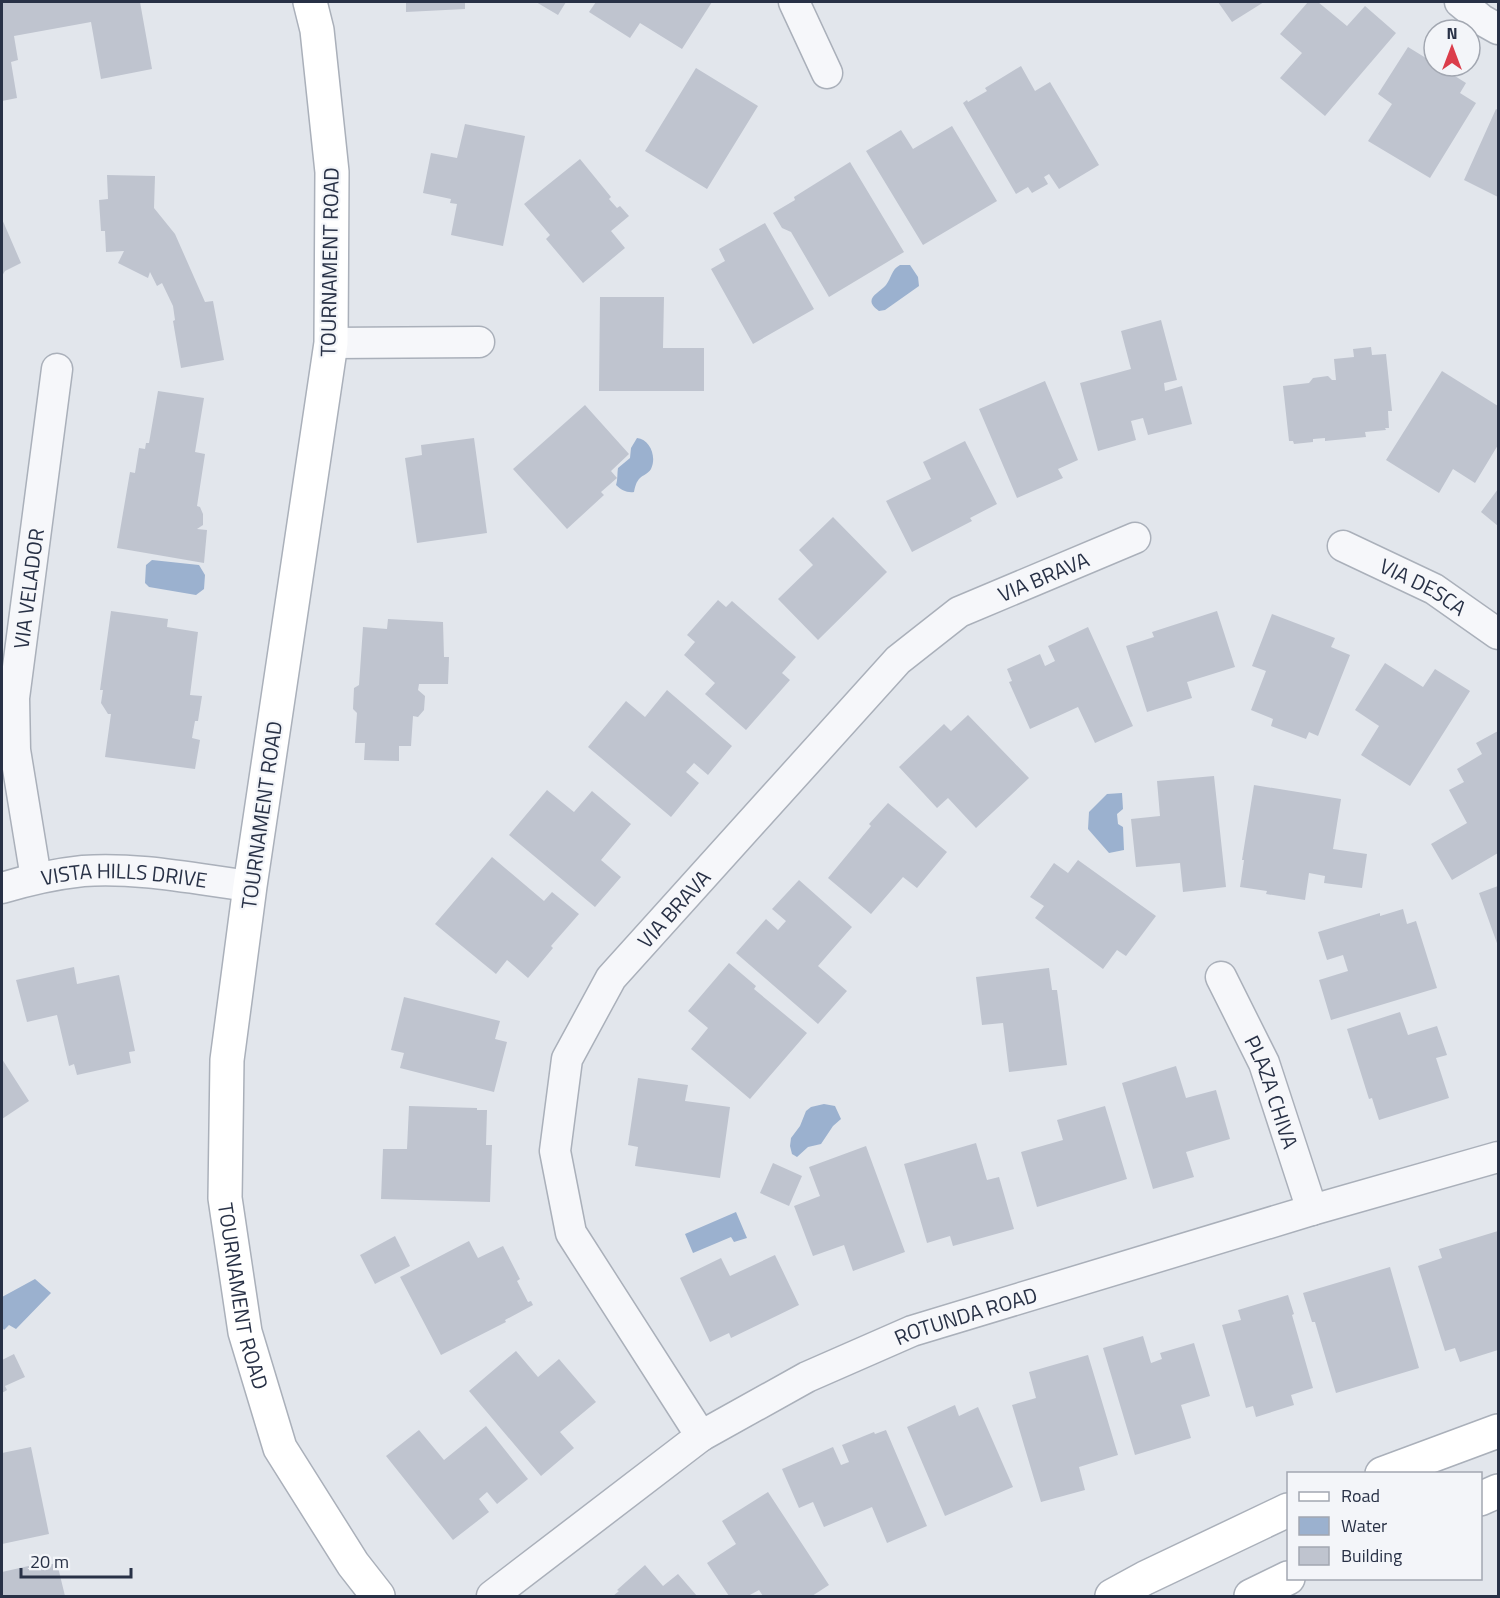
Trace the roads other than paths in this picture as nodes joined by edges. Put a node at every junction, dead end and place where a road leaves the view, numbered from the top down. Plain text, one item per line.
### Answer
1 (310, 2) edge
2 (794, 2) edge
3 (1460, 2) edge
4 (1498, 29) edge
5 (827, 73) dead end
6 (479, 342) dead end
7 (331, 343) junction
8 (57, 369) dead end
9 (1135, 538) dead end
10 (1343, 546) dead end
11 (1498, 634) edge
12 (36, 878) junction
13 (250, 886) junction
14 (2, 888) edge
15 (1221, 977) dead end
16 (1498, 1157) edge
17 (1312, 1210) junction
18 (1498, 1431) edge
19 (701, 1436) junction
20 (1385, 1472) edge
21 (1498, 1491) edge
22 (1482, 1498) edge
23 (1287, 1510) edge
24 (1287, 1578) edge
25 (378, 1596) edge
26 (492, 1596) edge
27 (1112, 1596) edge
28 (1251, 1596) edge

1 - 7 street, TOURNAMENT ROAD
2 - 5 street
3 - 4 street
6 - 7 street
7 - 13 street, TOURNAMENT ROAD
8 - 12 street, VIA VELADOR
9 - 19 street, VIA BRAVA
10 - 11 street, VIA DESCA
12 - 13 street, VISTA HILLS DRIVE
12 - 14 street, VISTA HILLS DRIVE
13 - 25 street, TOURNAMENT ROAD
15 - 17 street, PLAZA CHIVA
16 - 17 street, ROTUNDA ROAD
17 - 19 street, ROTUNDA ROAD
18 - 20 street
19 - 26 street, ROTUNDA ROAD
21 - 22 street
23 - 27 street
24 - 28 street

